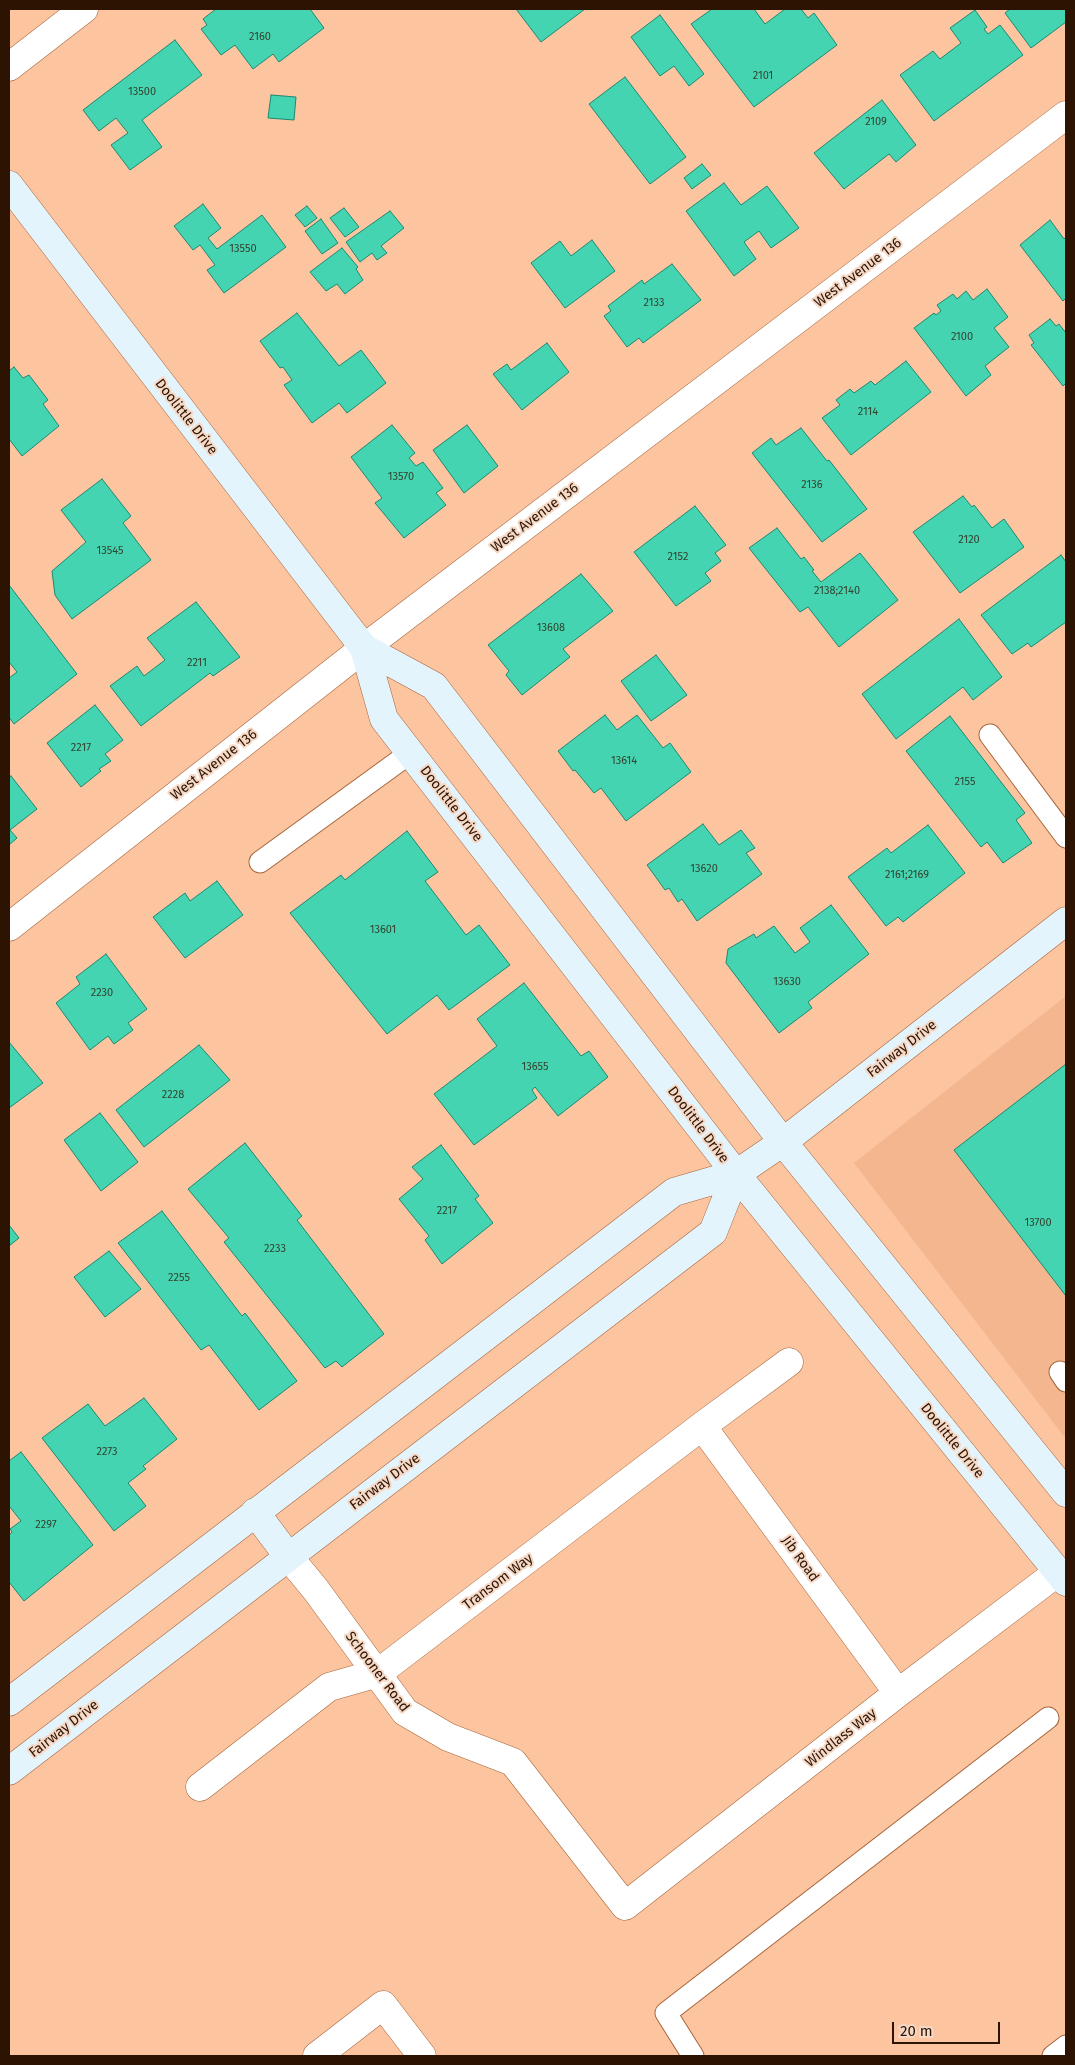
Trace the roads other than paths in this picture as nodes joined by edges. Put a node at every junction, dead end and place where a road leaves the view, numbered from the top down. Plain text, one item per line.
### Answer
1 (84, 9) edge
2 (9, 66) edge
3 (1066, 115) edge
4 (9, 185) edge
5 (364, 648) junction
6 (990, 735) dead end
7 (410, 753) junction
8 (1066, 837) edge
9 (260, 862) dead end
10 (1066, 921) edge
11 (9, 927) edge
12 (783, 1142) junction
13 (736, 1174) junction
14 (789, 1362) dead end
15 (702, 1426) junction
16 (1066, 1493) edge
17 (255, 1512) junction
18 (288, 1556) junction
19 (1062, 1577) edge
20 (378, 1673) junction
21 (898, 1692) junction
22 (9, 1702) edge
23 (1048, 1718) dead end
24 (9, 1771) edge
25 (200, 1786) dead end
26 (626, 1906) joint
27 (1066, 2046) edge
28 (317, 2056) edge
29 (422, 2056) edge
30 (693, 2056) edge
31 (1053, 2056) edge

1 - 2 street
3 - 5 street, West Avenue 136
4 - 5 street, Doolittle Drive
5 - 7 street, Doolittle Drive
5 - 11 street, West Avenue 136
5 - 12 street, Doolittle Drive
6 - 8 lane
7 - 9 lane
7 - 13 street, Doolittle Drive
10 - 12 street, Fairway Drive
12 - 13 street, Fairway Drive
12 - 16 street, Doolittle Drive
13 - 17 street, Fairway Drive
13 - 18 street, Fairway Drive
13 - 19 street, Doolittle Drive
14 - 15 street, Transom Way
15 - 20 street, Transom Way
15 - 21 street, Jib Road
17 - 18 street, Schooner Road
17 - 22 street, Fairway Drive
18 - 20 street, Schooner Road
18 - 24 street, Fairway Drive
19 - 21 street, Windlass Way
20 - 25 street, Transom Way
20 - 26 street, Schooner Road
21 - 26 street, Windlass Way
23 - 30 lane
27 - 31 lane
28 - 29 street

